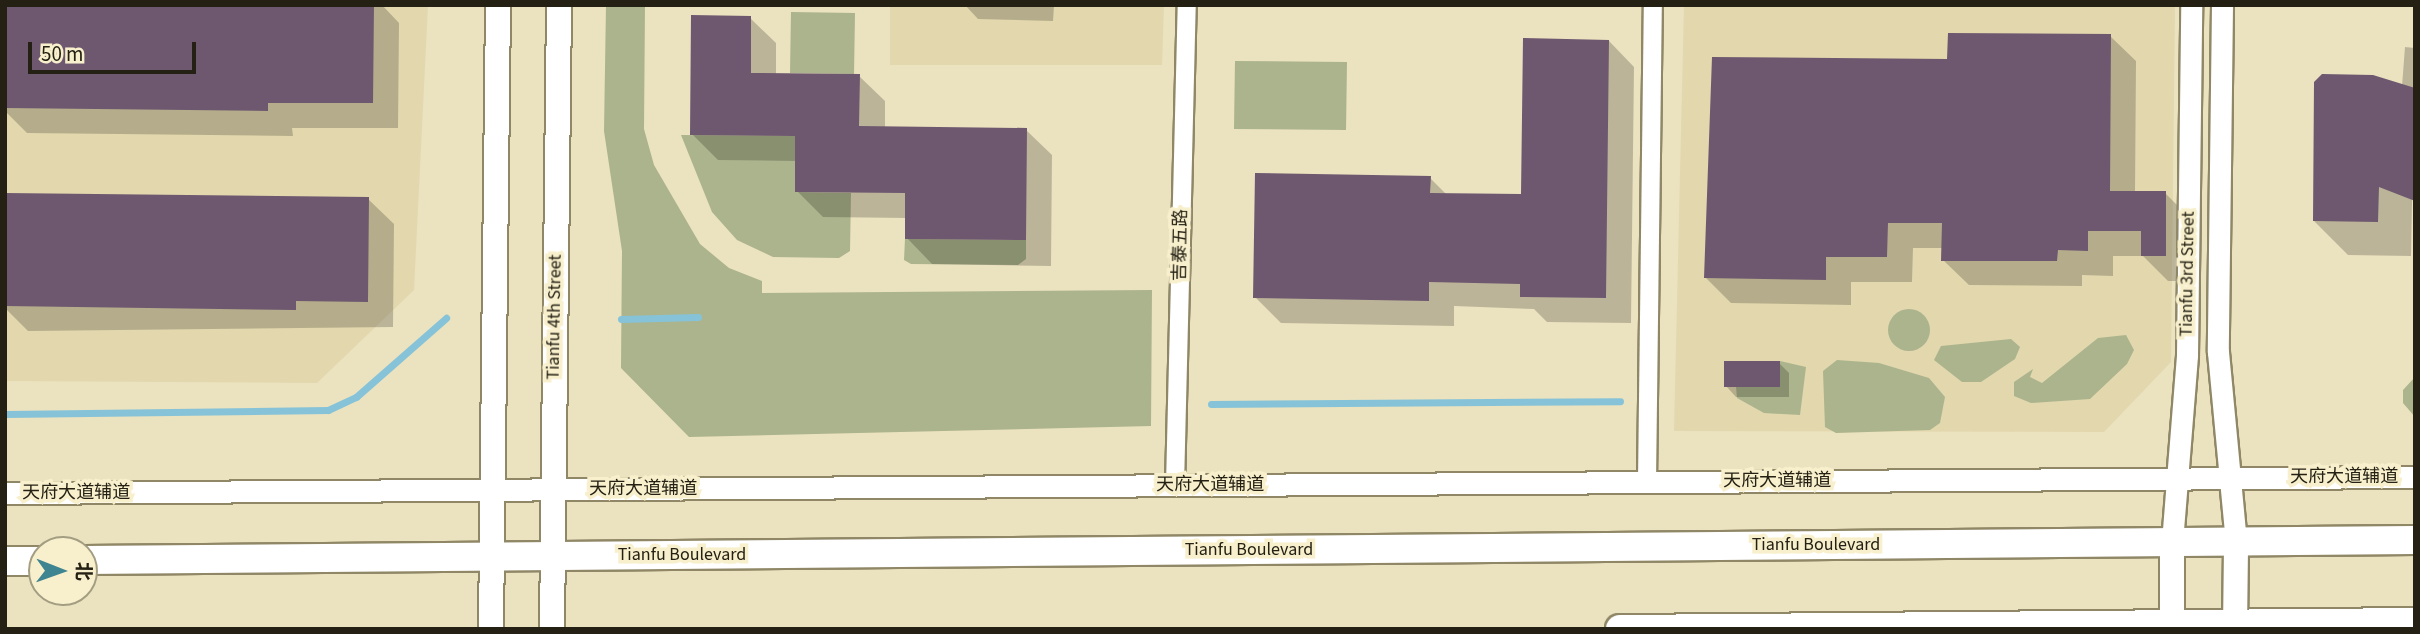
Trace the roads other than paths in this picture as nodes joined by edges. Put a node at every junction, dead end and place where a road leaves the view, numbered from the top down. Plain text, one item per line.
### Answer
1 (498, 5) edge
2 (559, 5) edge
3 (1187, 5) edge
4 (1653, 5) edge
5 (2191, 5) edge
6 (2222, 5) edge
7 (2415, 477) edge
8 (2173, 478) junction
9 (2231, 478) junction
10 (1647, 482) junction
11 (1175, 485) junction
12 (553, 489) junction
13 (493, 490) junction
14 (5, 493) edge
15 (2415, 540) edge
16 (2172, 542) junction
17 (2236, 542) junction
18 (553, 556) junction
19 (491, 557) junction
20 (98, 560) edge
21 (5, 561) edge
22 (28, 561) edge
23 (2415, 622) edge
24 (2235, 626) edge
25 (2172, 627) edge
26 (491, 629) edge
27 (552, 629) edge
28 (1620, 629) edge

1 - 13 main road
2 - 12 main road, Tianfu 4th Street
3 - 11 street, 吉泰五路
4 - 10 street
5 - 8 street, Tianfu 3rd Street
6 - 9 street, Tianfu 3rd Street
7 - 9 street, 天府大道辅道
8 - 9 street, 天府大道辅道
8 - 10 street, 天府大道辅道
8 - 16 street, Tianfu 3rd Street
9 - 17 street, Tianfu 3rd Street
10 - 11 street, 天府大道辅道
11 - 12 street, 天府大道辅道
12 - 13 street, 天府大道辅道
12 - 18 main road, Tianfu 4th Street
13 - 14 street, 天府大道辅道
13 - 19 main road
15 - 17 main road, Tianfu Boulevard
16 - 17 main road, Tianfu Boulevard
16 - 18 main road, Tianfu Boulevard
16 - 25 main road
17 - 24 main road
18 - 19 main road, Tianfu Boulevard
18 - 27 main road, Tianfu 4th Street
19 - 20 main road, Tianfu Boulevard
19 - 26 main road
21 - 22 main road
23 - 24 main road
24 - 25 main road
25 - 28 main road

